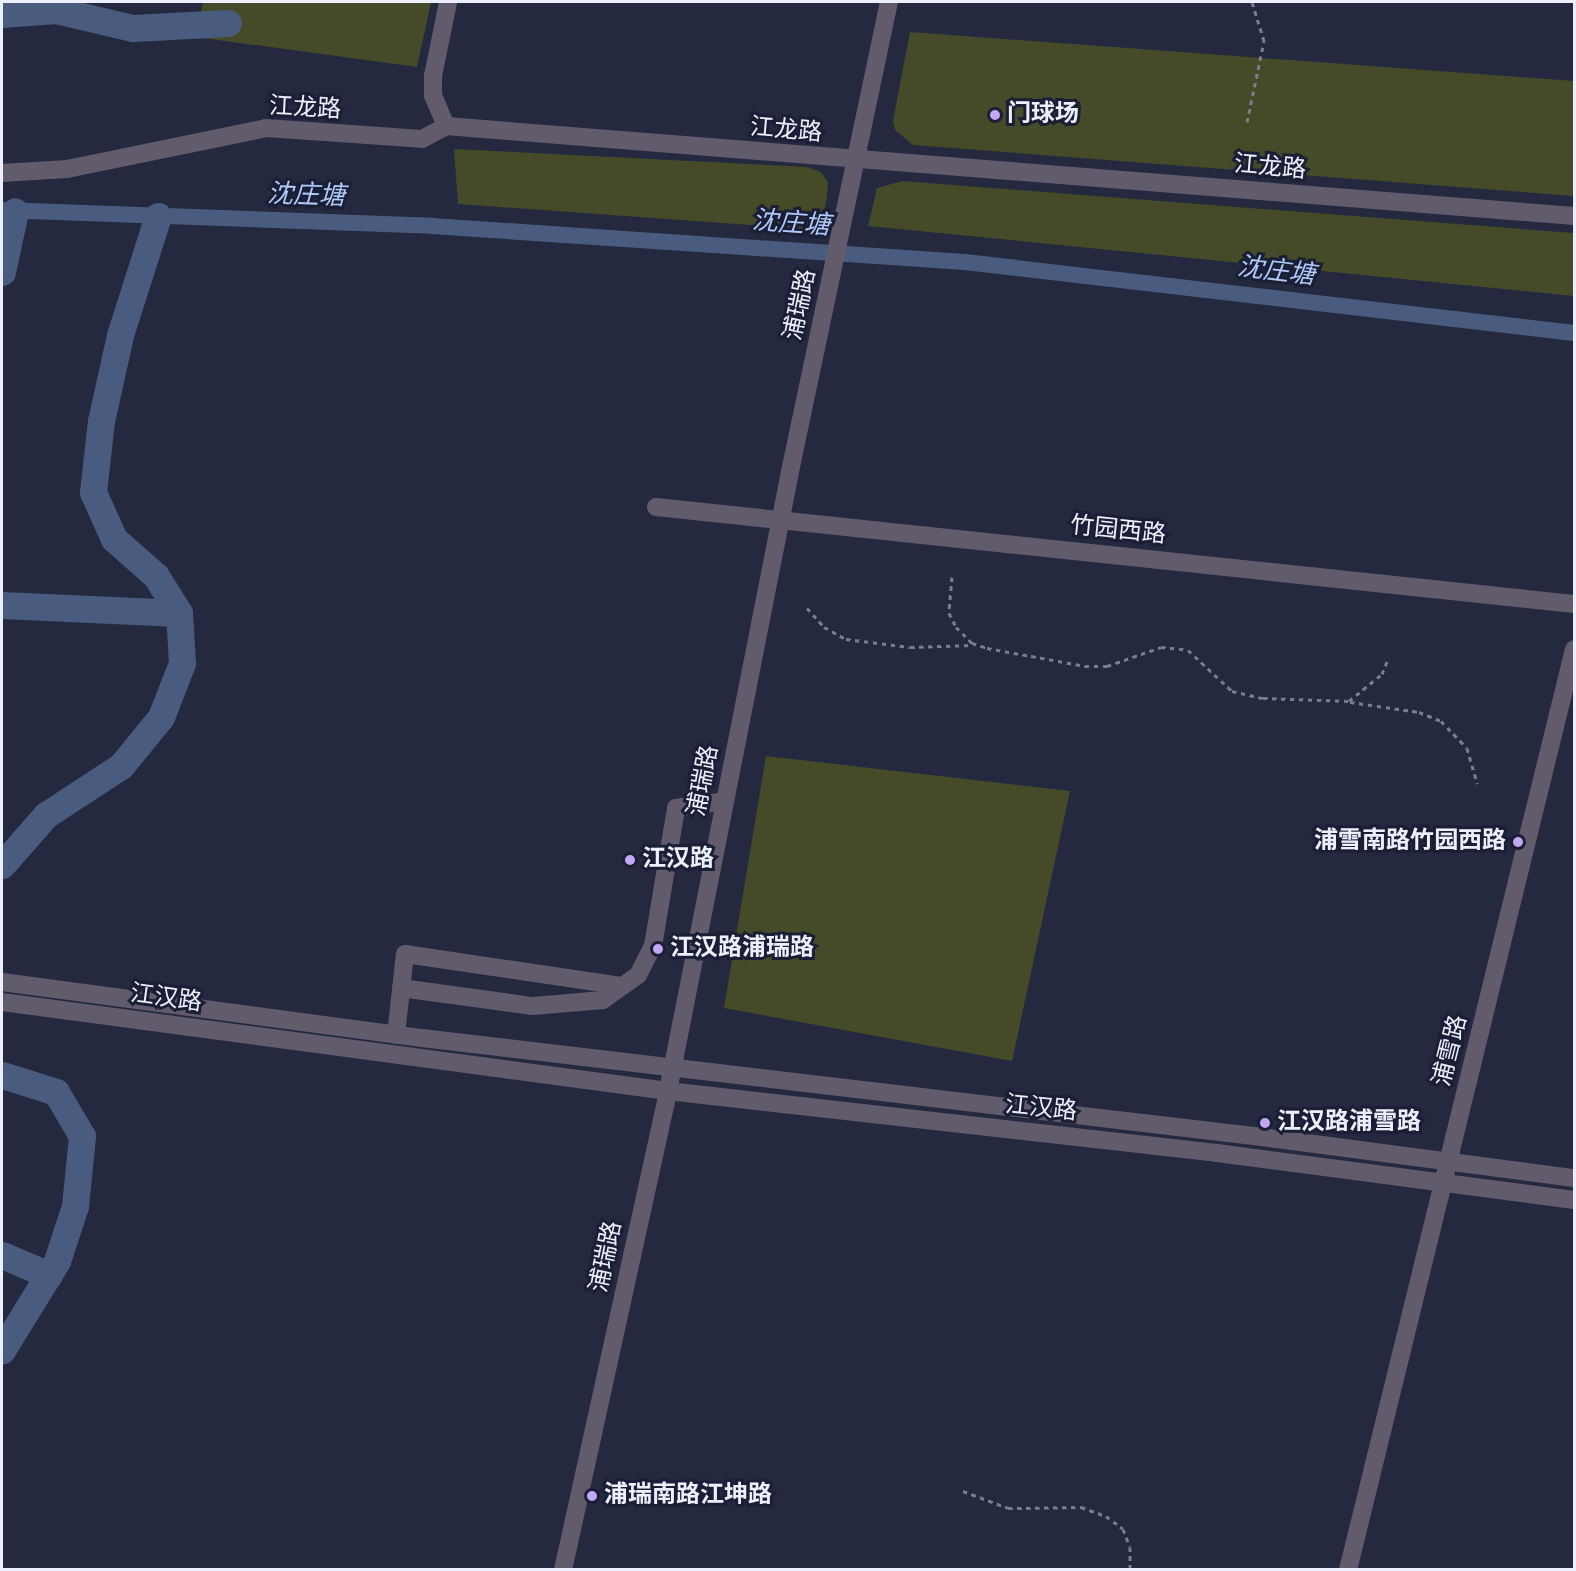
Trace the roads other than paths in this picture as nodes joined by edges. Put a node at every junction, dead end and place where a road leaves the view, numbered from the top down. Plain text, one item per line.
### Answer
1 (448, 2) edge
2 (889, 2) edge
3 (446, 126) junction
4 (855, 160) junction
5 (2, 173) edge
6 (1575, 216) edge
7 (656, 507) dead end
8 (781, 519) junction
9 (1575, 604) edge
10 (1575, 648) edge
11 (725, 801) junction
12 (3, 982) edge
13 (623, 986) junction
14 (401, 988) junction
15 (2, 1002) edge
16 (396, 1035) junction
17 (672, 1066) junction
18 (668, 1091) junction
19 (1448, 1161) junction
20 (1575, 1178) edge
21 (1443, 1182) junction
22 (1575, 1200) edge
23 (563, 1569) edge
24 (1348, 1569) edge

1 - 3 street
2 - 4 street, 浦瑞路
3 - 4 street, 江龙路
3 - 5 street, 江龙路
4 - 6 street, 江龙路
4 - 8 street, 浦瑞路
7 - 8 street, 竹园西路
8 - 9 street, 竹园西路
8 - 11 street, 浦瑞路
10 - 19 street, 浦雪路
11 - 13 street
11 - 17 street, 浦瑞路
12 - 16 street
13 - 14 street
13 - 14 street
14 - 16 street
15 - 18 street, 江汉路
16 - 17 street
17 - 18 street, 浦瑞路
17 - 19 street
18 - 21 street, 江汉路
18 - 23 street, 浦瑞路
19 - 20 street
19 - 21 street, 浦雪路
21 - 22 street, 江汉路
21 - 24 street, 浦雪路

